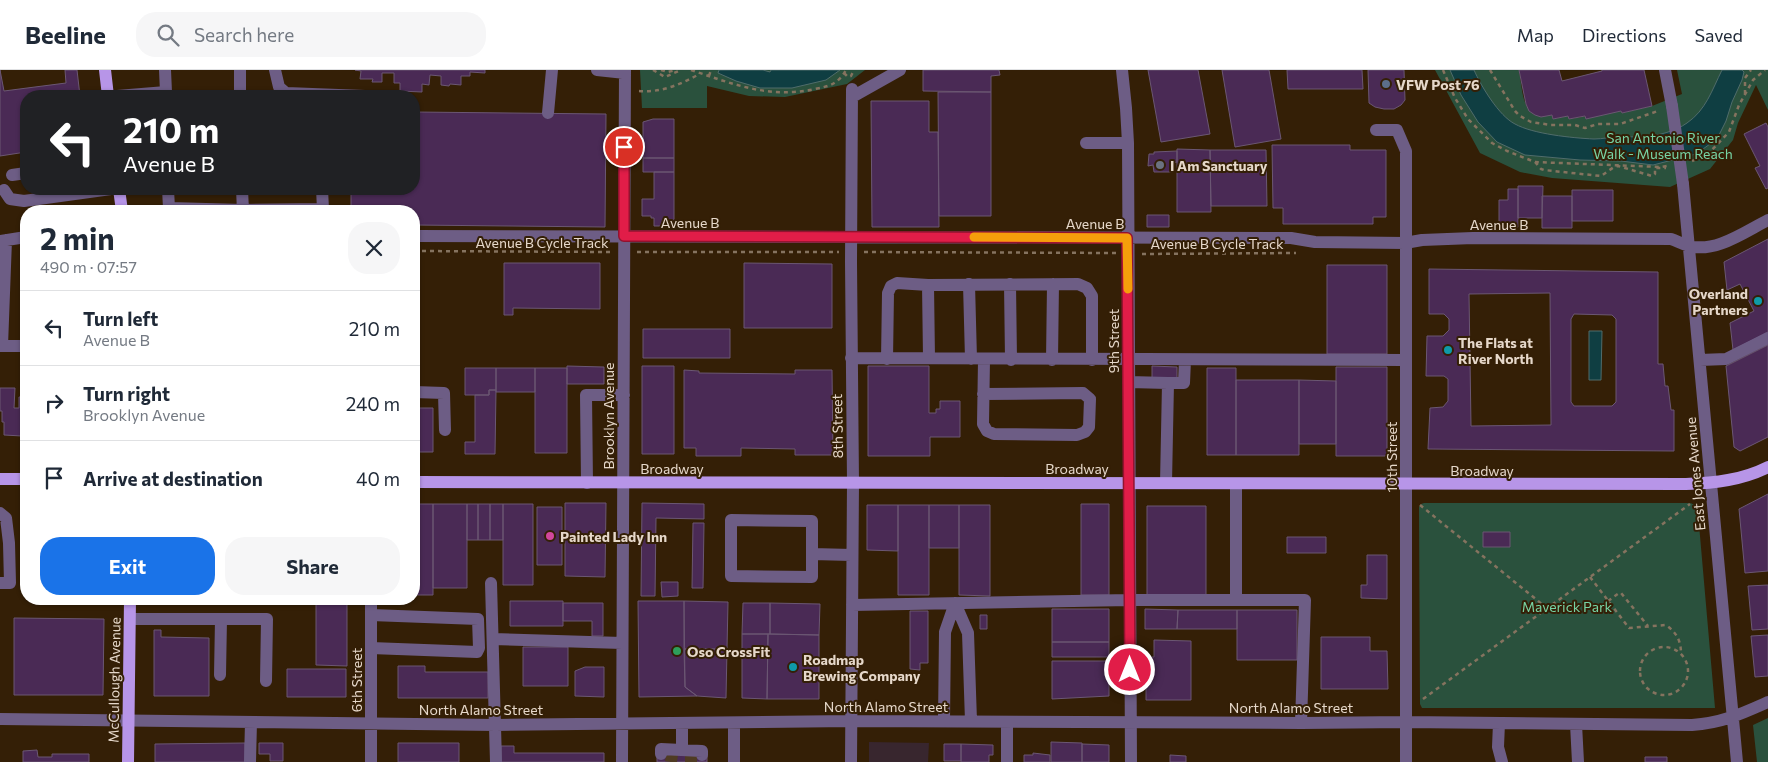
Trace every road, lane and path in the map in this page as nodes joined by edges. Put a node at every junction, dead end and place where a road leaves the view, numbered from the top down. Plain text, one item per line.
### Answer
1 (105, 70) edge
2 (165, 70) edge
3 (240, 70) edge
4 (275, 70) edge
5 (552, 70) edge
6 (597, 70) edge
7 (653, 70) edge
8 (661, 70) edge
9 (676, 70) edge
10 (681, 70) edge
11 (690, 70) edge
12 (711, 70) edge
13 (854, 70) edge
14 (900, 70) edge
15 (1122, 70) edge
16 (1443, 70) edge
17 (1490, 70) edge
18 (1665, 70) edge
19 (1750, 70) edge
20 (1765, 70) edge
21 (625, 71) edge
22 (845, 72) edge
23 (701, 74) junction
24 (709, 76) junction
25 (107, 90) edge
26 (166, 90) edge
27 (240, 90) edge
28 (280, 90) edge
29 (639, 91) dead end
30 (1744, 95) junction
31 (1658, 111) dead end
32 (548, 113) dead end
33 (1376, 130) dead end
34 (1086, 143) dead end
35 (1128, 143) junction
36 (1535, 162) junction
37 (1690, 162) dead end
38 (1670, 165) dead end
39 (1666, 168) dead end
40 (20, 174) edge
41 (12, 176) dead end
42 (4, 190) dead end
43 (71, 195) edge
44 (1768, 220) edge
45 (420, 236) edge
46 (624, 236) junction
47 (852, 237) junction
48 (20, 238) edge
49 (1127, 238) junction
50 (3, 241) edge
51 (1405, 243) junction
52 (1689, 246) junction
53 (420, 251) edge
54 (624, 252) junction
55 (851, 252) junction
56 (1303, 253) dead end
57 (1128, 254) junction
58 (969, 284) junction
59 (1010, 284) junction
60 (1053, 284) junction
61 (928, 285) junction
62 (1768, 338) edge
63 (1, 346) edge
64 (20, 346) edge
65 (851, 358) junction
66 (887, 358) junction
67 (928, 358) junction
68 (971, 359) junction
69 (984, 360) junction
70 (1011, 360) junction
71 (1052, 360) junction
72 (1092, 360) junction
73 (1129, 360) junction
74 (1185, 360) junction
75 (1406, 360) junction
76 (1700, 360) junction
77 (1128, 382) junction
78 (1168, 383) junction
79 (420, 392) edge
80 (984, 394) junction
81 (624, 395) junction
82 (445, 430) dead end
83 (1768, 467) edge
84 (0, 479) edge
85 (20, 479) edge
86 (420, 482) edge
87 (587, 483) junction
88 (623, 483) junction
89 (853, 483) junction
90 (1130, 483) junction
91 (1166, 483) junction
92 (1711, 483) junction
93 (1236, 484) junction
94 (1406, 485) junction
95 (1690, 504) dead end
96 (1420, 506) dead end
97 (0, 513) edge
98 (812, 554) junction
99 (852, 555) junction
100 (1590, 577) junction
101 (0, 583) edge
102 (491, 583) dead end
103 (1130, 600) junction
104 (1236, 600) junction
105 (1608, 601) junction
106 (955, 603) junction
107 (130, 605) edge
108 (371, 605) edge
109 (852, 605) junction
110 (1548, 609) junction
111 (371, 615) junction
112 (130, 619) junction
113 (221, 620) junction
114 (1648, 627) junction
115 (493, 639) junction
116 (622, 643) junction
117 (371, 648) junction
118 (1681, 655) junction
119 (220, 675) dead end
120 (266, 681) dead end
121 (1423, 699) dead end
122 (1768, 702) edge
123 (1732, 718) junction
124 (0, 719) edge
125 (129, 720) junction
126 (851, 721) junction
127 (944, 721) junction
128 (970, 721) junction
129 (251, 722) junction
130 (1007, 722) junction
131 (1130, 722) junction
132 (1406, 722) junction
133 (371, 723) junction
134 (734, 723) junction
135 (1301, 723) junction
136 (1499, 723) junction
137 (682, 724) junction
138 (1576, 724) junction
139 (496, 725) junction
140 (622, 725) junction
141 (681, 753) tunnel mouth
142 (128, 762) edge
143 (250, 762) edge
144 (371, 762) edge
145 (496, 762) edge
146 (622, 762) edge
147 (734, 762) edge
148 (851, 762) edge
149 (1007, 762) edge
150 (1131, 762) edge
151 (1406, 762) edge
152 (1502, 762) edge
153 (1578, 762) edge
154 (1737, 762) edge

1 - 25 main road
2 - 26 street
3 - 27 street
4 - 28 street
5 - 32 street
6 - 21 street
7 - 10 path
8 - 9 path
11 - 23 path
12 - 24 path
13 - 22 path
14 - 47 street, 8th Street
15 - 35 street, 9th Street
16 - 36 path
17 - 31 path
18 - 52 street, East Jones Avenue, bridge
19 - 30 path
20 - 30 path
21 - 46 street, Brooklyn Avenue
22 - 24 path
23 - 24 path
23 - 29 path
30 - 37 path
33 - 51 street, 10th Street
34 - 35 street
35 - 49 street, 9th Street
36 - 38 path
36 - 39 path
40 - 41 street
42 - 43 street
44 - 52 street, Avenue B
45 - 46 street, Avenue B
46 - 47 street, Avenue B
46 - 54 street, Brooklyn Avenue
47 - 49 street, Avenue B
47 - 55 street, 8th Street
48 - 50 street
49 - 51 street, Avenue B
49 - 57 street, 9th Street
50 - 63 street
51 - 52 street, Avenue B
51 - 75 street, 10th Street
52 - 76 street, East Jones Avenue
53 - 54 path, Avenue B Cycle Track
54 - 55 path, Avenue B Cycle Track
54 - 81 street, Brooklyn Avenue
55 - 57 path, Avenue B Cycle Track
55 - 65 street, 8th Street
56 - 57 path, Avenue B Cycle Track
57 - 73 street, 9th Street
58 - 59 street
58 - 61 street
58 - 68 street
59 - 60 street
59 - 70 street
60 - 71 street
60 - 72 street
61 - 66 street
61 - 67 street
62 - 76 street
63 - 64 street
65 - 66 street
65 - 89 street, 8th Street
66 - 67 street
67 - 68 street
68 - 69 street
69 - 70 street
69 - 80 street
70 - 71 street
71 - 72 street
72 - 73 street
73 - 74 street
73 - 77 street, 9th Street
74 - 75 street
74 - 78 street
75 - 94 street, 10th Street
76 - 92 street, East Jones Avenue
77 - 78 street
77 - 90 street, 9th Street
78 - 91 street
79 - 82 street
80 - 80 street
81 - 87 street
81 - 88 street, Brooklyn Avenue
83 - 92 main road, Broadway
84 - 85 main road
86 - 87 main road, Broadway
87 - 88 main road, Broadway
88 - 89 main road, Broadway
88 - 116 street, Brooklyn Avenue
89 - 90 main road, Broadway
89 - 99 street, 8th Street
90 - 91 main road, Broadway
90 - 103 street, 9th Street
91 - 93 main road, Broadway
92 - 94 main road, Broadway
92 - 123 street, East Jones Avenue
93 - 94 main road, Broadway
93 - 104 street
94 - 132 street, 10th Street
95 - 100 path
96 - 110 path
97 - 101 street
98 - 98 street
98 - 99 street
99 - 109 street, 8th Street
100 - 105 path
100 - 110 path
102 - 115 street
103 - 104 street
103 - 106 street
103 - 131 street, 9th Street
104 - 135 street
105 - 114 path
105 - 114 path
106 - 109 street
106 - 127 street
106 - 128 street
107 - 112 main road, McCullough Avenue
108 - 111 street, 6th Street
109 - 126 street, 8th Street
110 - 121 path
111 - 117 street, 6th Street
111 - 117 street
112 - 113 street
112 - 125 main road, McCullough Avenue
113 - 119 street
113 - 120 street
114 - 118 path
115 - 116 street
115 - 139 street
116 - 140 street, Brooklyn Avenue
117 - 133 street, 6th Street
118 - 118 path
122 - 123 street, North Alamo Street
123 - 138 street, North Alamo Street
123 - 154 street, East Jones Avenue
124 - 125 street, North Alamo Street
125 - 129 street, North Alamo Street
125 - 142 main road, McCullough Avenue
126 - 127 street, North Alamo Street
126 - 134 street, North Alamo Street
126 - 148 street, 8th Street
127 - 128 street, North Alamo Street
128 - 130 street, North Alamo Street
129 - 133 street, North Alamo Street
129 - 143 street
130 - 131 street, North Alamo Street
130 - 149 street
131 - 135 street, North Alamo Street
131 - 150 street, 9th Street
132 - 135 street, North Alamo Street
132 - 136 street, North Alamo Street
132 - 151 street, 10th Street
133 - 139 street, North Alamo Street
133 - 144 street, 6th Street
134 - 137 street, North Alamo Street
134 - 147 street
136 - 138 street, North Alamo Street
136 - 152 street
137 - 140 street, North Alamo Street
137 - 141 street
138 - 153 street
139 - 140 street, North Alamo Street
139 - 145 street
140 - 146 street, Brooklyn Avenue

